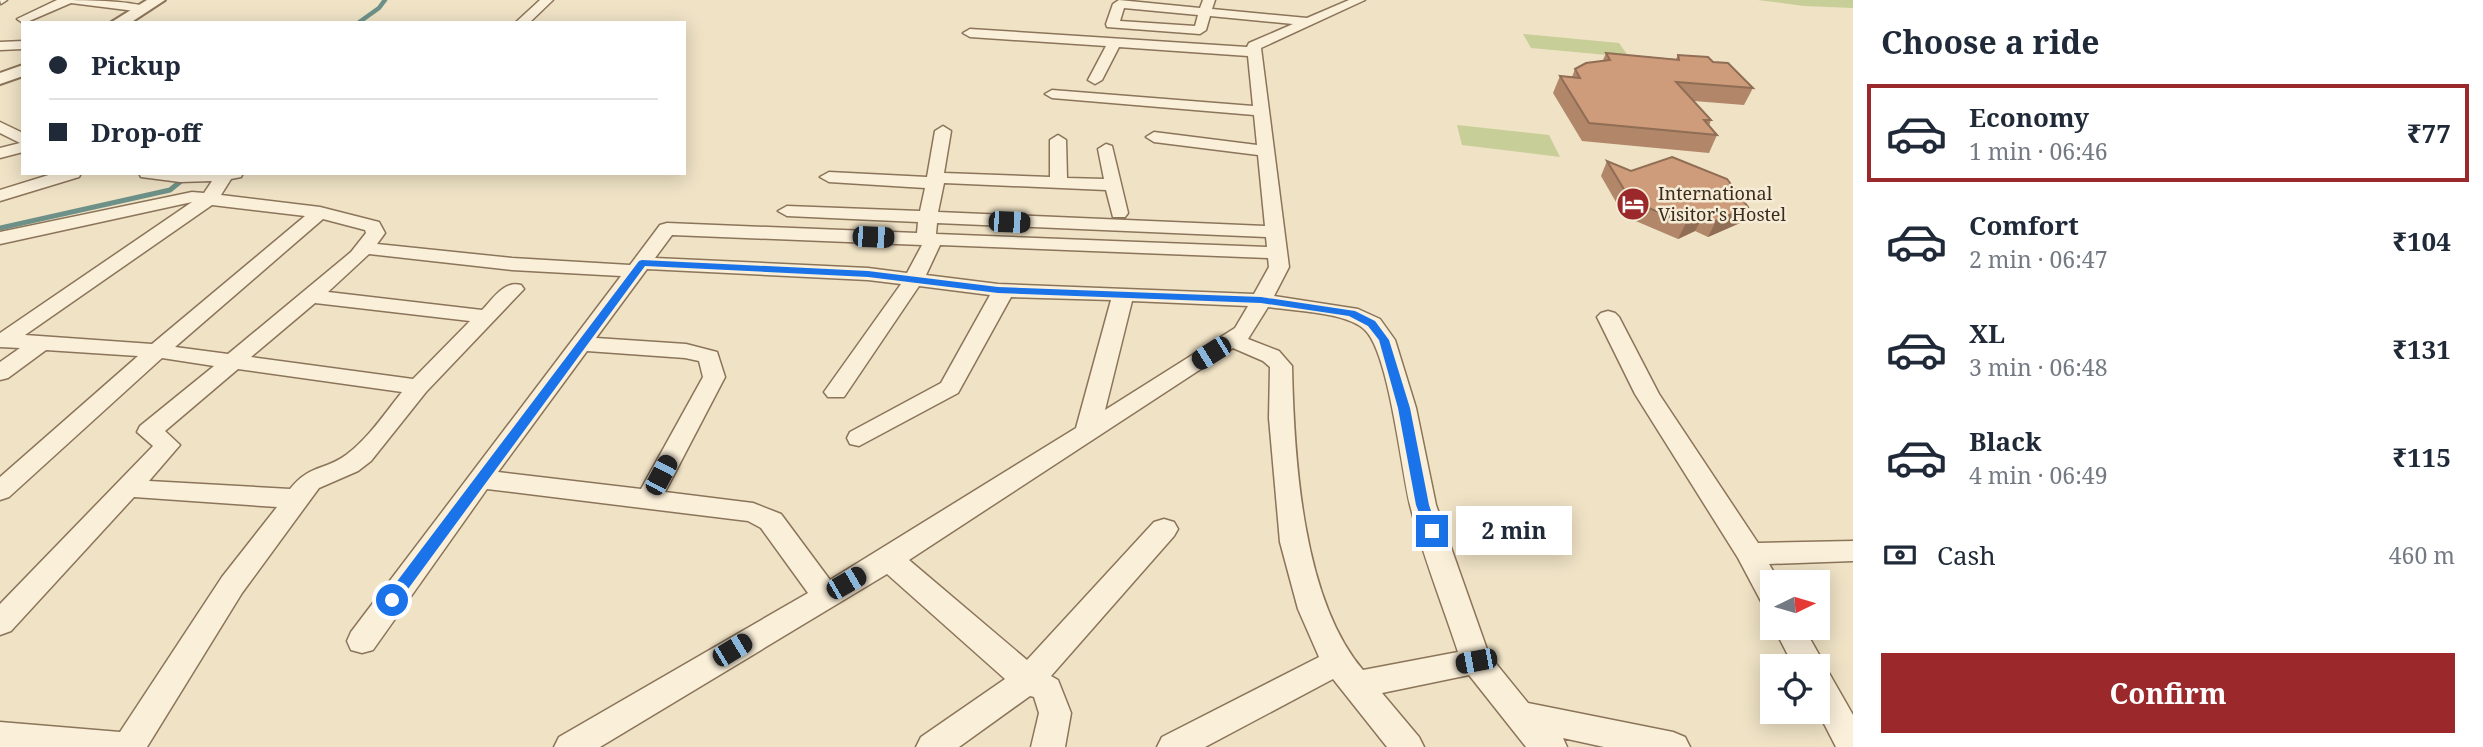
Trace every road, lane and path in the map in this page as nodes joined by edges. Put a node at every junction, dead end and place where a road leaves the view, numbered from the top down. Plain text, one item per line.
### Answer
1 (67, 0) edge
2 (75, 0) edge
3 (158, 0) edge
4 (166, 0) edge
5 (547, 0) edge
6 (1359, 0) edge
7 (1207, 6) edge
8 (143, 8) junction
9 (23, 19) dead end
10 (121, 21) edge
11 (129, 21) edge
12 (523, 21) edge
13 (1309, 22) junction
14 (970, 33) dead end
15 (1115, 42) junction
16 (21, 45) edge
17 (0, 46) edge
18 (1107, 56) junction
19 (1252, 62) junction
20 (1203, 64) dead end
21 (21, 69) edge
22 (0, 77) edge
23 (1096, 80) dead end
24 (1052, 94) dead end
25 (1263, 111) junction
26 (0, 127) edge
27 (943, 131) dead end
28 (1154, 137) dead end
29 (21, 138) edge
30 (1058, 140) dead end
31 (21, 148) edge
32 (1106, 149) dead end
33 (1267, 150) junction
34 (0, 153) edge
35 (67, 175) edge
36 (160, 175) edge
37 (829, 177) dead end
38 (936, 180) junction
39 (220, 181) edge
40 (1059, 184) junction
41 (1114, 186) junction
42 (0, 196) edge
43 (787, 211) dead end
44 (320, 212) junction
45 (1119, 213) dead end
46 (929, 232) junction
47 (0, 238) edge
48 (1277, 243) junction
49 (364, 248) junction
50 (639, 267) junction
51 (913, 281) junction
52 (514, 289) dead end
53 (998, 290) junction
54 (1123, 295) junction
55 (311, 296) junction
56 (1261, 300) junction
57 (486, 317) junction
58 (1608, 317) dead end
59 (2, 340) edge
60 (1232, 340) junction
61 (41, 343) junction
62 (581, 344) junction
63 (157, 351) junction
64 (231, 361) junction
65 (0, 373) edge
66 (418, 387) junction
67 (836, 392) dead end
68 (1087, 432) junction
69 (859, 438) dead end
70 (480, 479) junction
71 (141, 490) dead end
72 (0, 491) edge
73 (297, 499) junction
74 (648, 500) junction
75 (1164, 529) dead end
76 (1853, 551) edge
77 (1750, 554) junction
78 (888, 559) junction
79 (1760, 573) edge
80 (825, 595) junction
81 (0, 623) edge
82 (362, 641) dead end
83 (1476, 661) junction
84 (1347, 673) junction
85 (1028, 680) junction
86 (1830, 704) edge
87 (1519, 715) junction
88 (0, 737) edge
89 (126, 747) edge
90 (571, 747) edge
91 (933, 747) edge
92 (1048, 747) edge
93 (1174, 747) edge
94 (1407, 747) edge
95 (1550, 747) edge
96 (1673, 747) edge
97 (1853, 747) edge

1 - 9 street
2 - 8 street
3 - 8 street
4 - 11 street
5 - 12 street
6 - 13 street
7 - 7 street
7 - 13 street
8 - 10 street
13 - 19 street
14 - 15 street
15 - 18 street
15 - 19 street
16 - 17 street
18 - 20 street
18 - 23 street
19 - 25 street
21 - 22 street
24 - 25 street
25 - 33 street
26 - 29 street
27 - 38 street
28 - 33 street
30 - 40 street
31 - 34 street
32 - 41 street
33 - 48 street
35 - 42 street
36 - 39 street
37 - 38 street
38 - 40 street
38 - 46 street
39 - 44 street
39 - 47 street
39 - 59 street
40 - 41 street
41 - 45 street
43 - 46 street
44 - 49 street
44 - 63 street
46 - 48 street
46 - 50 street
46 - 51 street
48 - 56 street
49 - 50 street
49 - 55 street
50 - 51 street
50 - 62 street
51 - 53 street
51 - 67 street
52 - 57 street
53 - 54 street
53 - 69 street
54 - 56 street
54 - 68 street
55 - 57 street
55 - 64 street
56 - 60 street
56 - 83 street
57 - 66 street
58 - 77 street
59 - 61 street
60 - 68 street
60 - 84 street
61 - 63 street
61 - 65 street
62 - 70 street
62 - 74 street
63 - 64 street
63 - 72 street
64 - 66 street
64 - 81 street
66 - 73 street
68 - 78 street
70 - 74 street
70 - 82 street
71 - 73 street
73 - 89 street
74 - 80 street
75 - 85 street
76 - 77 street
77 - 79 street
78 - 80 street
78 - 85 street
80 - 90 street
83 - 84 street
83 - 87 street
84 - 93 street
84 - 94 street
85 - 91 street
85 - 92 street
86 - 97 street
87 - 95 street
87 - 96 street
88 - 89 street

